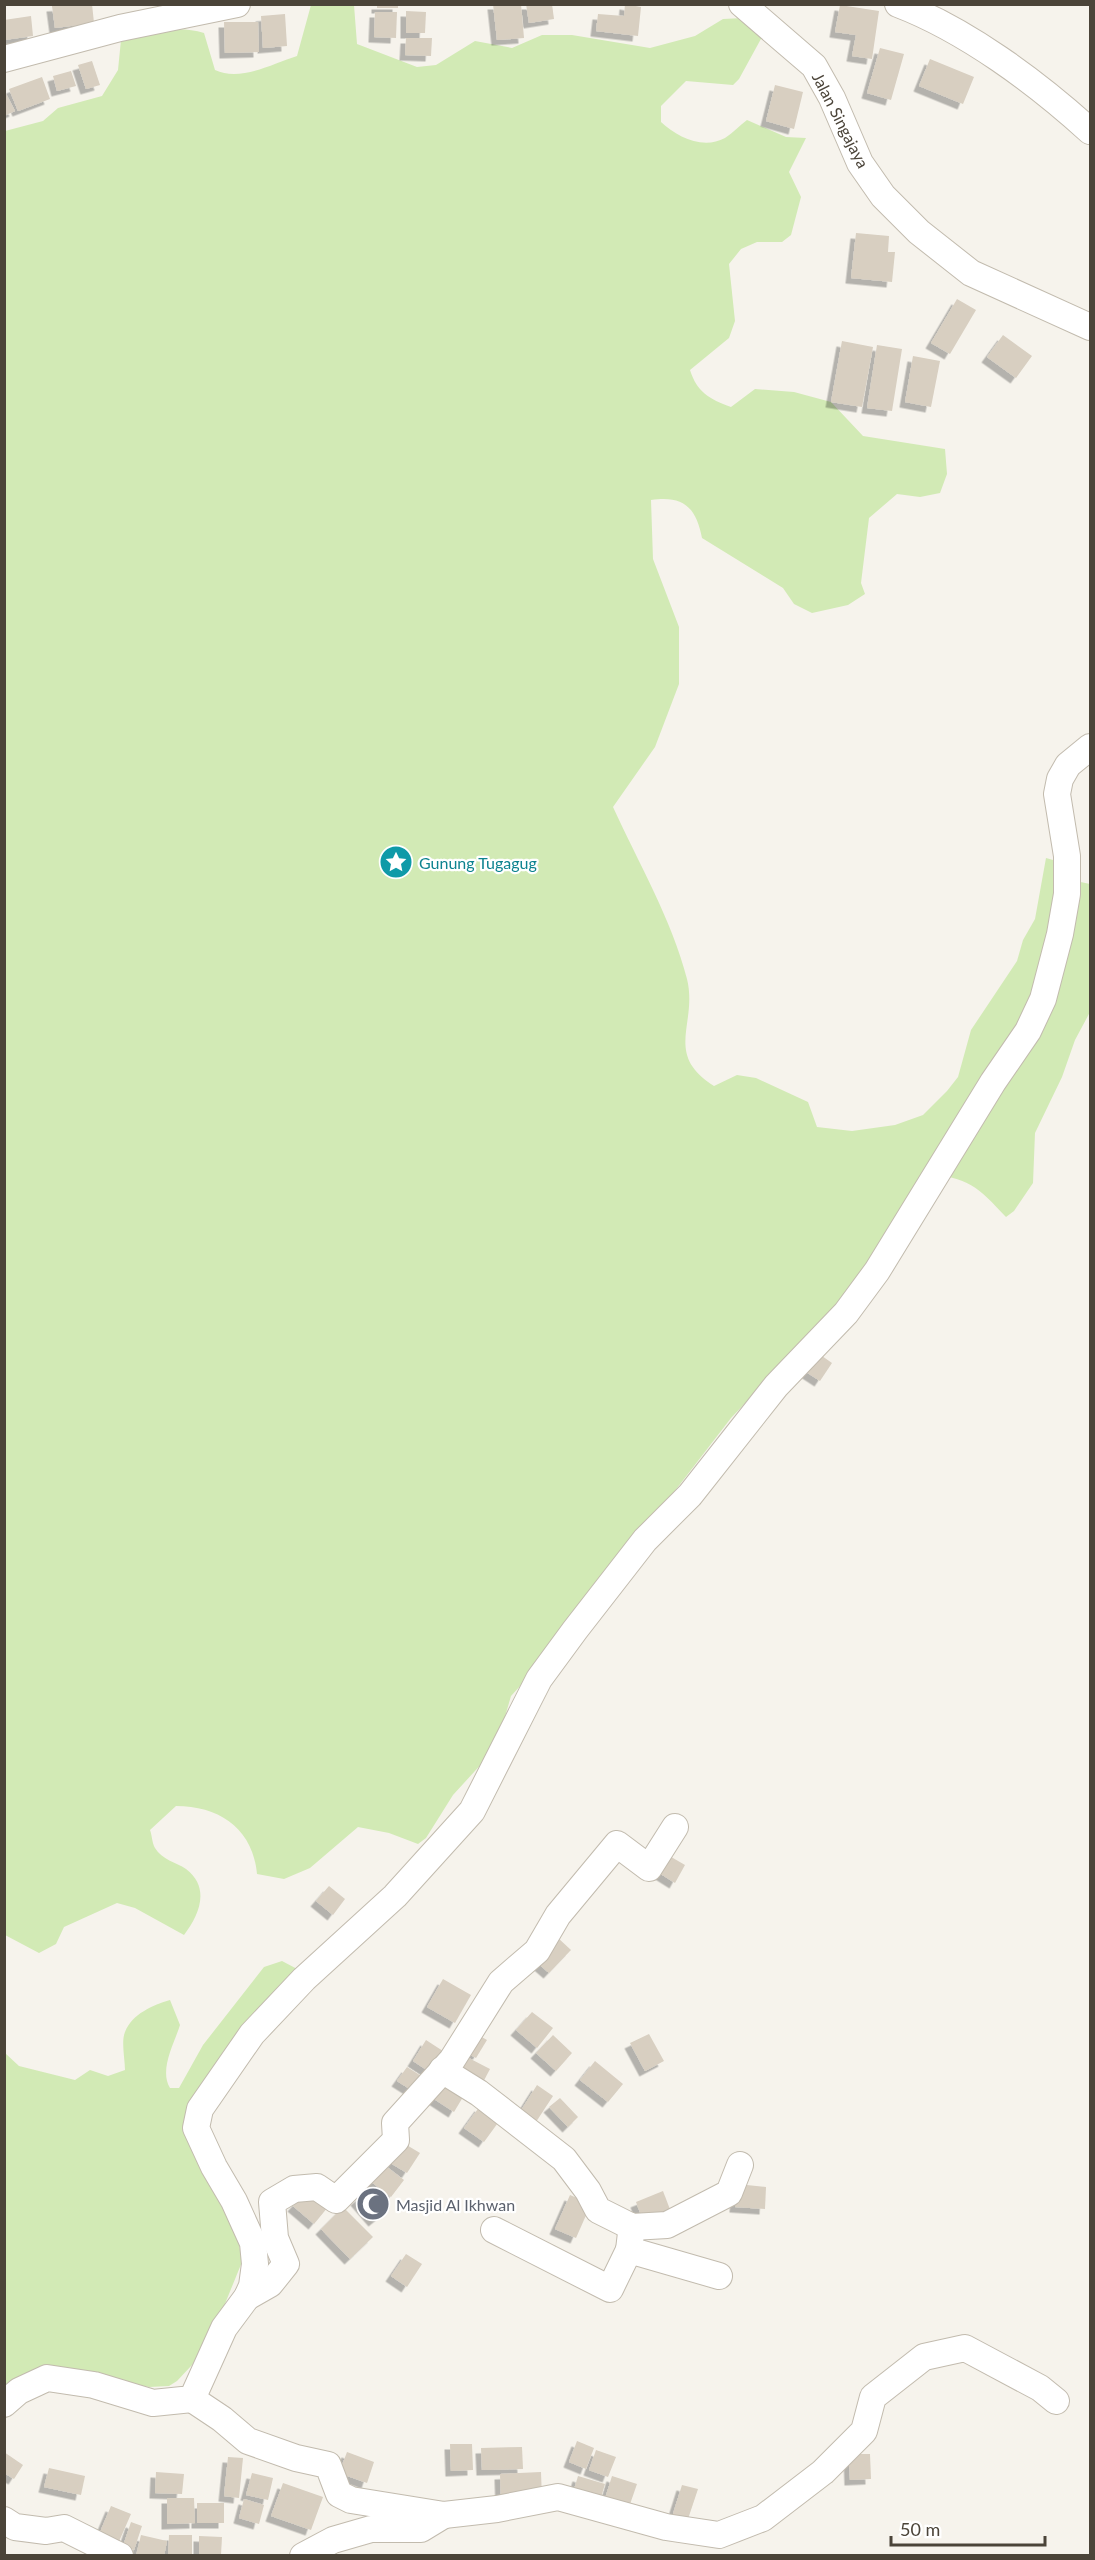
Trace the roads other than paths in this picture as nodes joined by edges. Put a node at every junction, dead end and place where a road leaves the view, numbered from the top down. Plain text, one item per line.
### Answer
1 (237, 4) edge
2 (742, 4) edge
3 (898, 4) edge
4 (4, 59) edge
5 (1090, 131) edge
6 (1090, 327) edge
7 (1090, 747) edge
8 (675, 1827) dead end
9 (442, 2070) junction
10 (740, 2165) dead end
11 (494, 2230) dead end
12 (631, 2239) junction
13 (719, 2276) dead end
14 (248, 2297) junction
15 (192, 2399) junction
16 (1056, 2401) dead end
17 (4, 2404) edge
18 (444, 2515) junction
19 (4, 2520) edge
20 (120, 2556) edge
21 (303, 2556) edge

1 - 4 street
2 - 6 street, Jalan Singajaya
3 - 5 street
7 - 14 street
8 - 9 street
9 - 12 street
9 - 14 street
10 - 12 street
11 - 12 street
12 - 13 street
14 - 15 street
15 - 17 street
15 - 18 street
16 - 18 street
18 - 21 street
19 - 20 street

